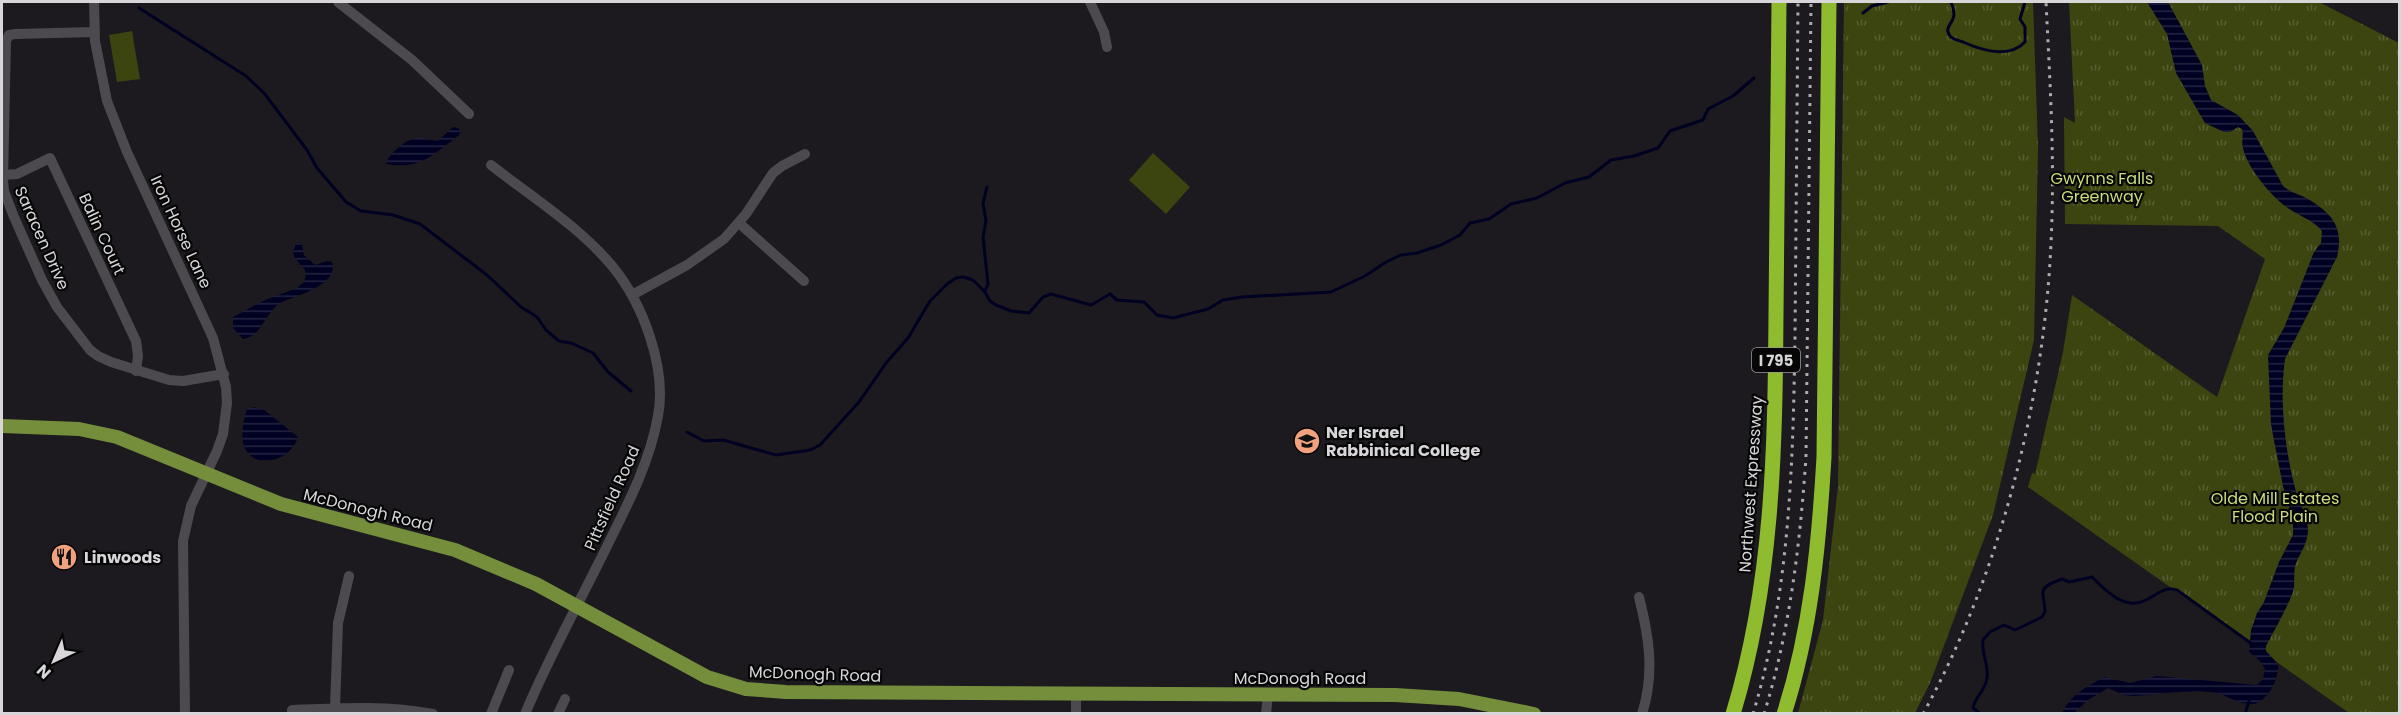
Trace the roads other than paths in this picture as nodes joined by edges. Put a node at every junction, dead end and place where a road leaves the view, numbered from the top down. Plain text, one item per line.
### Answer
1 (94, 2) edge
2 (339, 2) edge
3 (1090, 2) edge
4 (1779, 2) edge
5 (1830, 2) edge
6 (95, 32) junction
7 (1107, 47) dead end
8 (469, 114) dead end
9 (805, 154) dead end
10 (491, 165) dead end
11 (3, 175) edge
12 (739, 223) junction
13 (804, 280) dead end
14 (632, 295) junction
15 (136, 370) junction
16 (224, 374) junction
17 (2, 426) edge
18 (207, 474) junction
19 (349, 576) dead end
20 (1640, 597) dead end
21 (578, 606) junction
22 (509, 669) dead end
23 (1076, 694) junction
24 (1268, 694) junction
25 (565, 699) dead end
26 (335, 708) junction
27 (185, 714) edge
28 (292, 714) edge
29 (433, 714) edge
30 (491, 714) edge
31 (525, 714) edge
32 (558, 714) edge
33 (1076, 714) edge
34 (1266, 714) edge
35 (1534, 714) edge
36 (1641, 714) edge
37 (1732, 714) edge
38 (1784, 714) edge

1 - 6 street, Iron Horse Lane
2 - 8 street
3 - 7 street
4 - 37 highway, Northwest Expressway / I 795
5 - 38 highway
6 - 11 street, Saracen Drive
6 - 16 street, Iron Horse Lane
9 - 12 street
10 - 14 street, Pittsfield Road
11 - 15 street, Saracen Drive
11 - 15 street, Balin Court
12 - 13 street
12 - 14 street
14 - 21 street, Pittsfield Road
15 - 16 street, Saracen Drive
16 - 18 street, Iron Horse Lane
17 - 18 main road, McDonogh Road
18 - 21 main road, McDonogh Road
18 - 27 street, Iron Horse Lane
19 - 26 street
20 - 36 street
21 - 23 main road, McDonogh Road
21 - 31 street, Pittsfield Road
22 - 30 street
23 - 24 main road, McDonogh Road
23 - 33 street
24 - 34 street
24 - 35 main road, McDonogh Road
25 - 32 street
26 - 28 street
26 - 29 street

